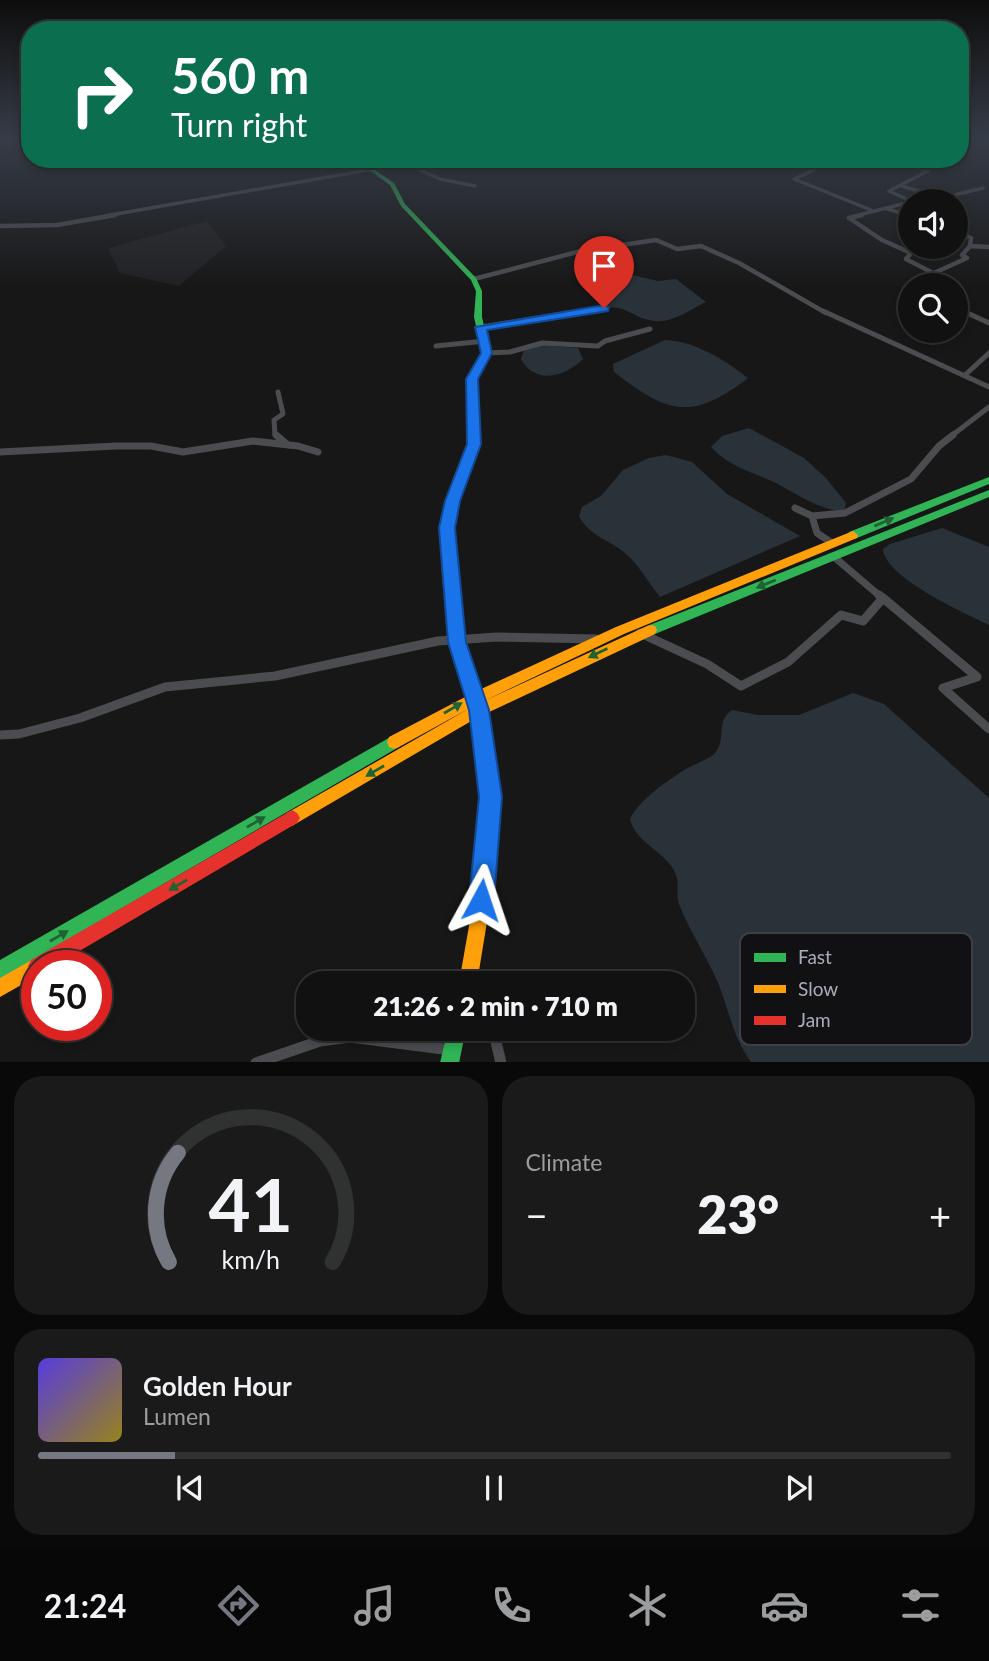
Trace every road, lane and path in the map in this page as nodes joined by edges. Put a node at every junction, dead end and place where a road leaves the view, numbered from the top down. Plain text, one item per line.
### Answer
1 (252, 190) edge
2 (394, 190) edge
3 (821, 190) edge
4 (913, 190) edge
5 (977, 190) edge
6 (898, 206) edge
7 (887, 209) junction
8 (872, 211) junction
9 (898, 212) edge
10 (0, 226) edge
11 (968, 237) edge
12 (970, 246) junction
13 (989, 247) edge
14 (934, 273) joint
15 (474, 279) junction
16 (604, 308) dead end
17 (968, 313) edge
18 (989, 323) edge
19 (481, 327) junction
20 (650, 329) dead end
21 (436, 346) dead end
22 (486, 347) junction
23 (989, 354) edge
24 (965, 375) junction
25 (989, 387) edge
26 (278, 392) dead end
27 (989, 407) edge
28 (288, 445) junction
29 (0, 452) edge
30 (318, 452) dead end
31 (989, 480) edge
32 (989, 493) edge
33 (795, 508) dead end
34 (812, 516) junction
35 (832, 543) junction
36 (833, 556) junction
37 (883, 598) junction
38 (631, 626) junction
39 (642, 634) junction
40 (601, 639) junction
41 (457, 642) junction
42 (474, 696) junction
43 (479, 710) junction
44 (989, 729) edge
45 (0, 735) edge
46 (65, 950) edge
47 (0, 970) edge
48 (471, 971) edge
49 (21, 976) edge
50 (0, 988) edge
51 (496, 1041) edge
52 (451, 1056) edge
53 (256, 1062) edge
54 (501, 1062) edge

1 - 10 street
2 - 15 main road
3 - 8 street
4 - 5 street
6 - 7 street
7 - 8 street
7 - 9 street
8 - 14 street
11 - 12 street
12 - 13 street
12 - 14 street
15 - 19 main road
15 - 24 street
16 - 19 street
17 - 18 street
19 - 22 main road
20 - 22 street
21 - 22 street
22 - 41 main road
23 - 24 street
24 - 25 street
26 - 28 street
27 - 34 street
28 - 29 street
28 - 30 street
35 -> 31 main road
32 - 36 main road
33 - 34 street
34 - 35 street
35 - 38 main road
36 - 37 street
36 -> 39 main road
37 - 39 street
37 - 44 street
38 - 39 street
38 - 40 main road
39 -> 43 main road
40 - 41 street
40 - 42 main road
41 - 42 main road
41 - 45 street
42 - 43 main road
47 -> 42 main road
43 -> 46 main road
43 - 48 main road
49 - 50 main road
51 - 54 street
52 - 53 street

